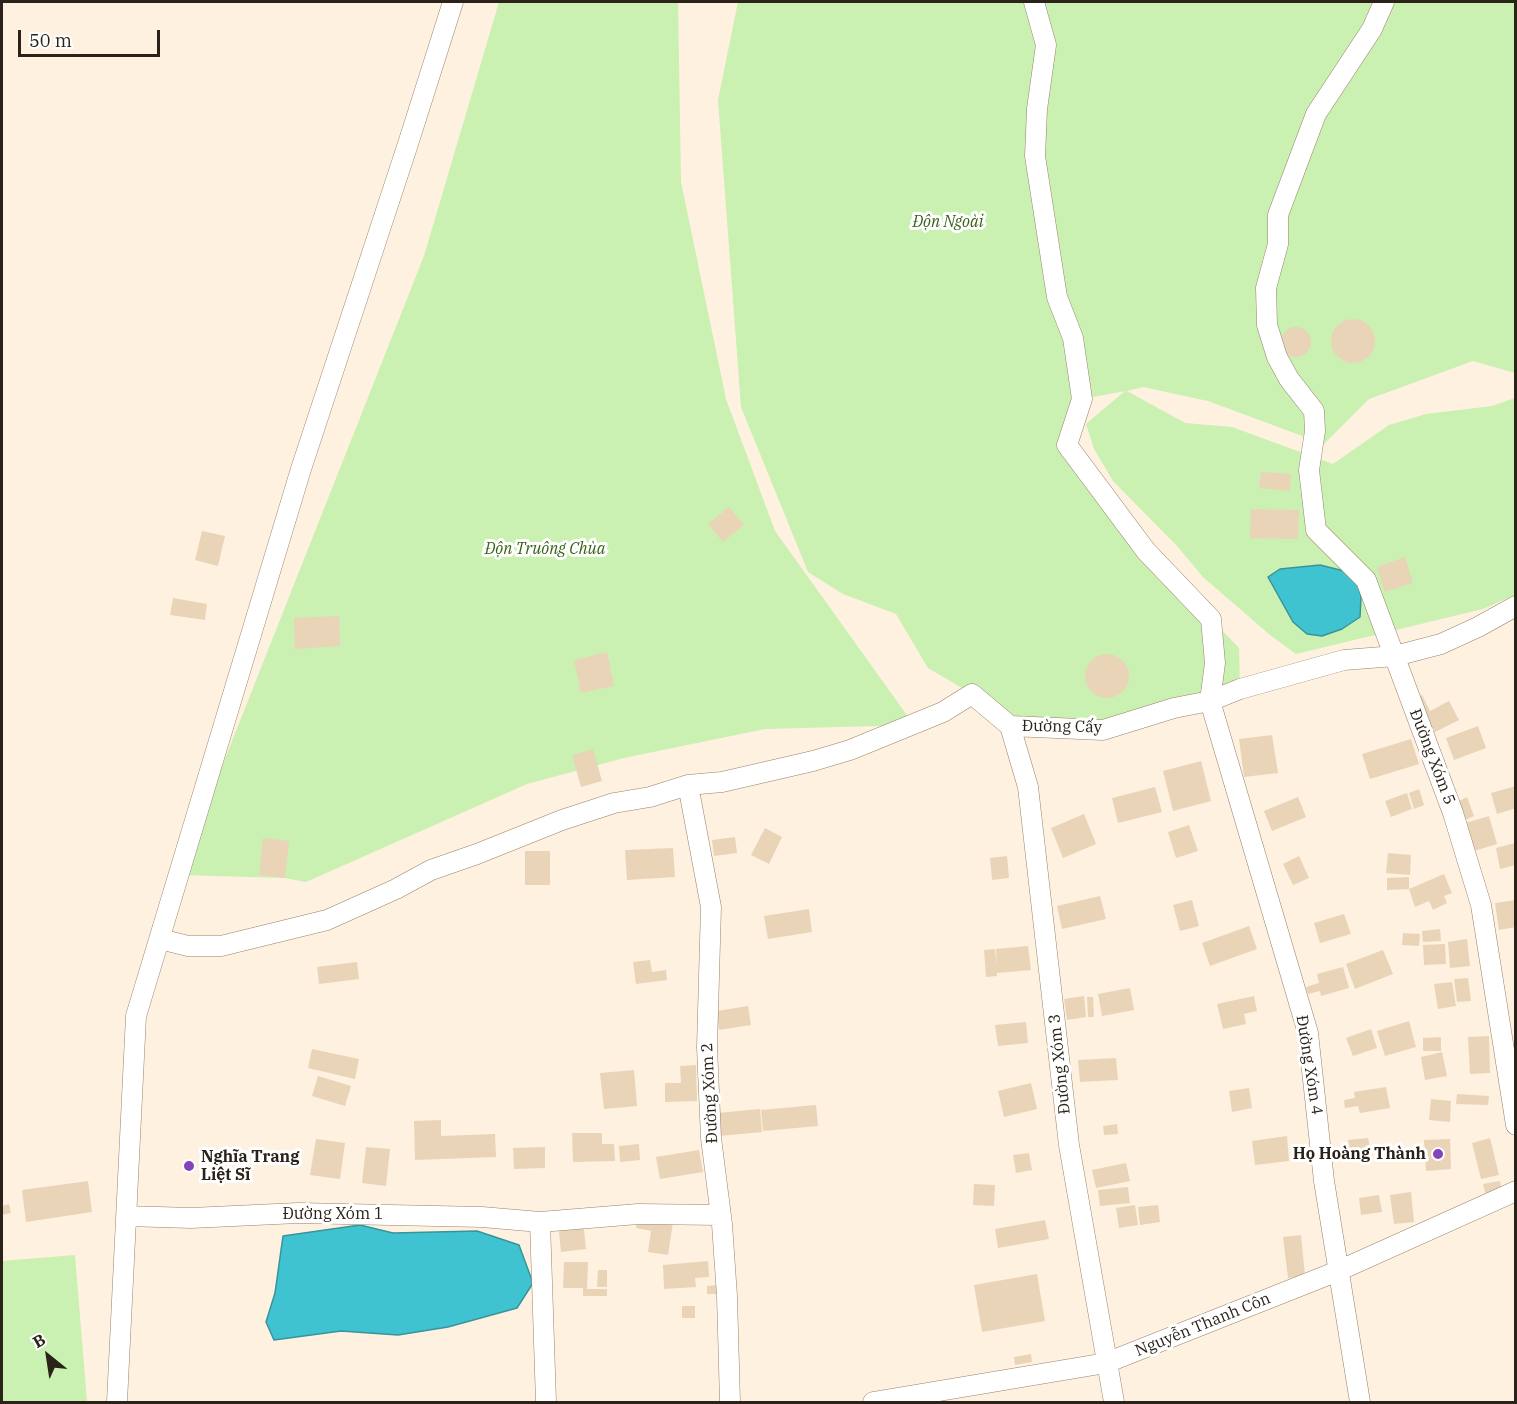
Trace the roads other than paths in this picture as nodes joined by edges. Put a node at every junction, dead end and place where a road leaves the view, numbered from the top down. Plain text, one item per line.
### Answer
1 (453, 2) edge
2 (1034, 2) edge
3 (1384, 2) edge
4 (1515, 606) edge
5 (1395, 656) junction
6 (1210, 701) junction
7 (1010, 726) junction
8 (688, 785) junction
9 (160, 939) junction
10 (1515, 1125) edge
11 (1515, 1191) edge
12 (721, 1215) junction
13 (127, 1216) junction
14 (540, 1222) junction
15 (1338, 1271) junction
16 (1106, 1363) junction
17 (117, 1402) edge
18 (546, 1402) edge
19 (730, 1402) edge
20 (873, 1402) edge
21 (1114, 1402) edge
22 (1360, 1402) edge

1 - 9 street
2 - 6 street
3 - 5 street, Đường Xóm 5
4 - 5 street, Đường Cấy
5 - 6 street, Đường Cấy
5 - 10 street, Đường Xóm 5
6 - 7 street, Đường Cấy
6 - 15 street, Đường Xóm 4
7 - 8 street, Đường Cấy
7 - 16 street, Đường Xóm 3
8 - 9 street
8 - 12 street, Đường Xóm 2
9 - 13 street
11 - 15 street, Nguyễn Thanh Côn
12 - 14 street, Đường Xóm 1
12 - 19 street, Đường Xóm 2
13 - 14 street, Đường Xóm 1
13 - 17 street
14 - 18 street
15 - 16 street, Nguyễn Thanh Côn
15 - 22 street, Đường Xóm 4
16 - 20 street, Nguyễn Thanh Côn
16 - 21 street, Đường Xóm 3

